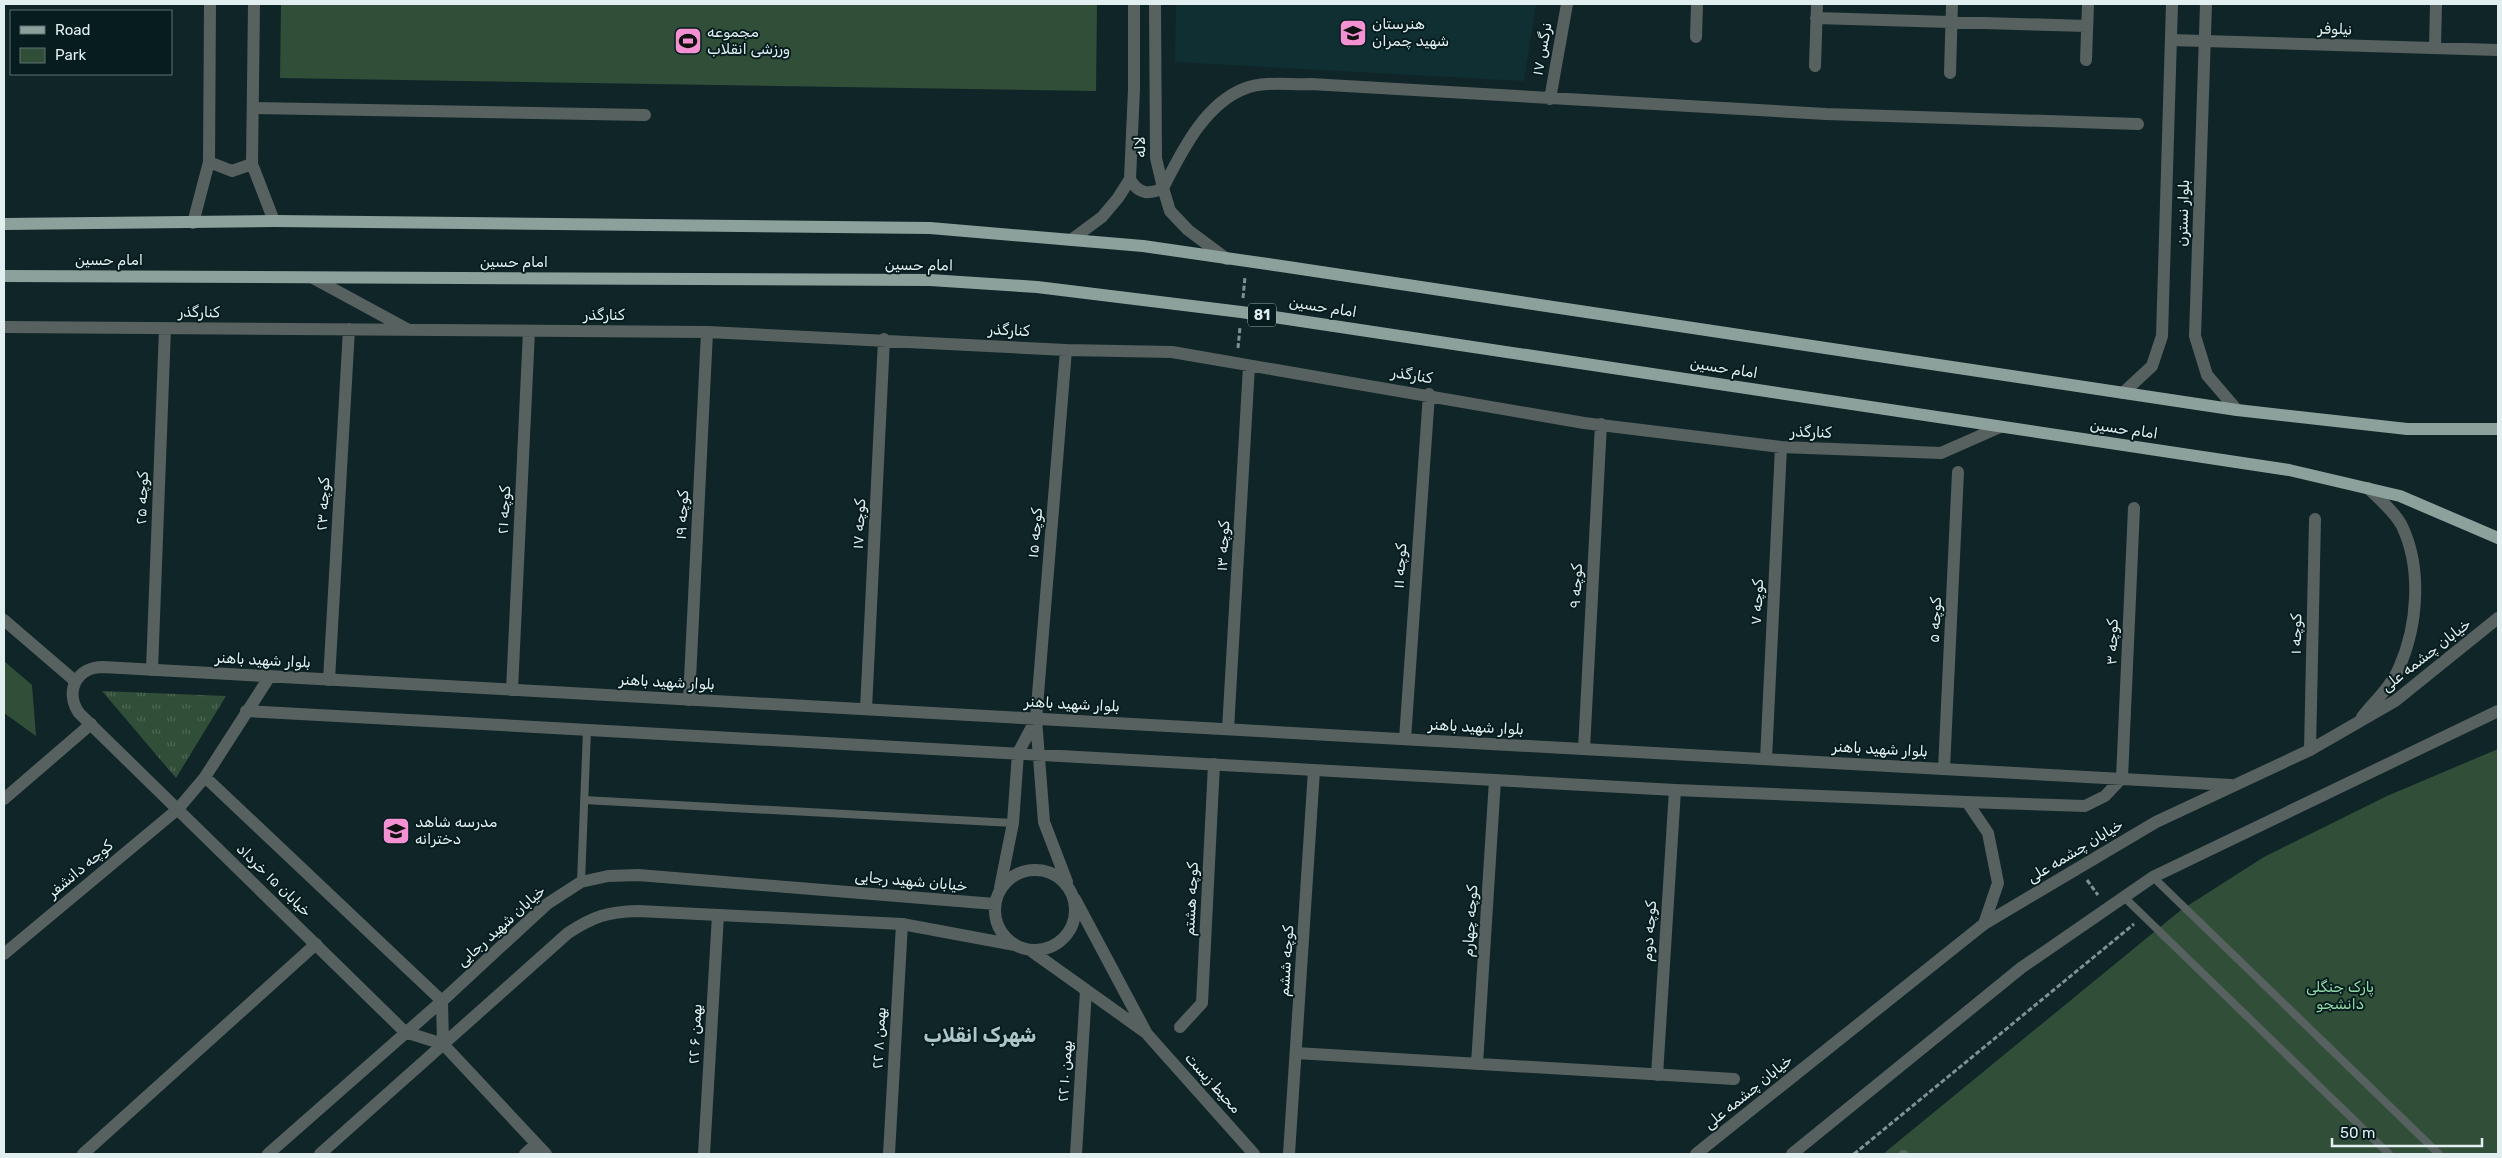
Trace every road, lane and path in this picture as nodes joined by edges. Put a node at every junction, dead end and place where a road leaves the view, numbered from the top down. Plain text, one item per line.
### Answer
1 (210, 4) edge
2 (254, 4) edge
3 (1134, 4) edge
4 (1155, 4) edge
5 (1567, 4) edge
6 (1697, 4) edge
7 (1817, 4) edge
8 (1952, 4) edge
9 (2088, 4) edge
10 (2172, 4) edge
11 (2206, 4) edge
12 (2436, 4) edge
13 (1816, 18) junction
14 (1951, 22) junction
15 (2087, 26) junction
16 (1696, 37) dead end
17 (2171, 40) junction
18 (2205, 41) junction
19 (2435, 48) junction
20 (2498, 50) edge
21 (2086, 60) dead end
22 (1815, 66) dead end
23 (1950, 72) dead end
24 (1550, 99) junction
25 (253, 108) junction
26 (645, 115) dead end
27 (2138, 124) dead end
28 (209, 162) junction
29 (252, 164) junction
30 (1130, 180) junction
31 (1163, 188) junction
32 (274, 221) junction
33 (193, 223) junction
34 (4, 224) edge
35 (1072, 240) junction
36 (1227, 258) junction
37 (4, 276) edge
38 (313, 278) junction
39 (4, 327) edge
40 (165, 328) junction
41 (349, 329) junction
42 (410, 330) junction
43 (529, 332) junction
44 (707, 332) junction
45 (884, 339) junction
46 (1066, 350) junction
47 (1249, 366) junction
48 (2122, 393) junction
49 (1429, 394) junction
50 (2237, 410) junction
51 (1601, 424) junction
52 (2000, 427) junction
53 (2498, 428) edge
54 (1781, 447) junction
55 (1958, 472) dead end
56 (2368, 488) junction
57 (2134, 508) dead end
58 (2315, 519) dead end
59 (2498, 538) edge
60 (2498, 618) edge
61 (4, 620) edge
62 (152, 670) junction
63 (270, 676) junction
64 (329, 680) junction
65 (75, 681) junction
66 (512, 690) junction
67 (689, 700) junction
68 (866, 709) junction
69 (246, 711) junction
70 (2498, 711) edge
71 (1036, 719) junction
72 (91, 724) junction
73 (2355, 725) junction
74 (1228, 729) junction
75 (587, 730) junction
76 (1405, 739) junction
77 (1584, 749) junction
78 (2310, 750) junction
79 (1018, 753) junction
80 (1038, 755) junction
81 (1766, 759) junction
82 (1214, 764) junction
83 (1944, 768) junction
84 (1314, 770) junction
85 (206, 777) junction
86 (2122, 778) junction
87 (1495, 780) junction
88 (2231, 785) junction
89 (1675, 790) junction
90 (4, 799) edge
91 (584, 800) junction
92 (1967, 802) junction
93 (178, 808) junction
94 (1013, 822) junction
95 (2079, 867) junction
96 (2153, 877) junction
97 (581, 882) junction
98 (1068, 885) junction
99 (1000, 889) junction
100 (2124, 897) junction
101 (1075, 899) junction
102 (995, 904) junction
103 (2107, 908) junction
104 (718, 915) junction
105 (2144, 916) junction
106 (902, 924) junction
107 (1984, 924) junction
108 (316, 944) junction
109 (1015, 945) junction
110 (1030, 950) junction
111 (4, 954) edge
112 (1086, 990) junction
113 (442, 1001) junction
114 (1180, 1027) dead end
115 (405, 1032) junction
116 (1147, 1034) junction
117 (443, 1044) junction
118 (1296, 1053) junction
119 (1477, 1064) junction
120 (1657, 1074) junction
121 (1734, 1079) dead end
122 (536, 1144) junction
123 (83, 1154) edge
124 (268, 1154) edge
125 (320, 1154) edge
126 (525, 1154) edge
127 (546, 1154) edge
128 (704, 1154) edge
129 (890, 1154) edge
130 (1076, 1154) edge
131 (1254, 1154) edge
132 (1289, 1154) edge
133 (1696, 1154) edge
134 (1792, 1154) edge
135 (1854, 1154) edge
136 (2389, 1154) edge
137 (2439, 1154) edge

1 - 28 street
2 - 25 street
3 - 30 street, لاله
4 - 31 street, لاله
5 - 24 street, نرگس ۱۷
6 - 16 street
7 - 13 street
8 - 14 street
9 - 15 street
10 - 17 street, بلوار نسترن
11 - 18 street, بلوار نسترن
12 - 19 street
13 - 14 street
13 - 22 street
14 - 15 street
14 - 23 street
15 - 21 street
17 - 18 street, نیلوفر
17 - 48 street, بلوار نسترن
18 - 19 street, نیلوفر
18 - 50 street, بلوار نسترن
19 - 20 street, نیلوفر
24 - 27 street
24 - 31 street
25 - 26 street
25 - 29 street
28 - 29 street
28 - 33 street
29 - 32 street
30 - 31 street
30 - 35 street, لاله
31 - 36 street, لاله
32 - 33 main road
32 - 35 main road
33 - 34 main road
35 - 36 main road
36 - 48 main road
37 - 38 main road, امام حسین / 81
38 - 42 street
38 - 52 main road, امام حسین / 81
39 - 40 street, کنارگذر
40 - 41 street, کنارگذر
40 - 62 street, کوچه ۲۵
41 - 42 street, کنارگذر
41 - 64 street, کوچه ۲۳
42 - 43 street, کنارگذر
43 - 44 street, کنارگذر
43 - 66 street, کوچه ۲۱
44 - 45 street, کنارگذر
44 - 67 street, کوچه ۱۹
45 - 46 street, کنارگذر
45 - 68 street, کوچه ۱۷
46 - 47 street, کنارگذر
46 - 71 street, کوچه ۱۵
47 - 49 street, کنارگذر
47 - 74 street, کوچه ۱۳
48 - 50 main road
49 - 51 street, کنارگذر
49 - 76 street, کوچه ۱۱
50 - 53 main road
51 - 54 street, کنارگذر
51 - 77 street, کوچه ۹
52 - 54 street, کنارگذر
52 - 56 main road, امام حسین / 81
54 - 81 street, کوچه ۷
55 - 83 street, کوچه ۵
56 - 59 main road, امام حسین / 81
56 - 73 street
57 - 86 street, کوچه ۳
58 - 78 street, کوچه ۱
60 - 73 street, خیابان چشمه علی
61 - 65 street
62 - 63 street, بلوار شهید باهنر
62 - 65 street, بلوار شهید باهنر
63 - 64 street, بلوار شهید باهنر
63 - 69 street, کوچه دانشفر
64 - 66 street, بلوار شهید باهنر
65 - 72 street
66 - 67 street, بلوار شهید باهنر
67 - 68 street, بلوار شهید باهنر
68 - 71 street, بلوار شهید باهنر
69 - 75 street
69 - 85 street, کوچه دانشفر
70 - 96 street
71 - 74 street, بلوار شهید باهنر
71 - 79 street
71 - 80 street, کوچه ۱۵
72 - 90 street
72 - 93 street, خیابان ۱۵ خرداد
73 - 78 street, خیابان چشمه علی
74 - 76 street, بلوار شهید باهنر
75 - 79 street
75 - 91 lane
76 - 77 street, بلوار شهید باهنر
77 - 81 street, بلوار شهید باهنر
78 - 88 street, خیابان چشمه علی
79 - 80 street
79 - 94 street
80 - 82 street
80 - 98 street, کوچه ۱۵
81 - 83 street, بلوار شهید باهنر
82 - 84 street
82 - 114 street, کوچه هشتم
83 - 86 street, بلوار شهید باهنر
84 - 87 street
84 - 118 street, کوچه ششم
85 - 93 street, کوچه دانشفر
85 - 113 street, خیابان ۱۵ خرداد
86 - 88 street, بلوار شهید باهنر
86 - 92 street
87 - 89 street
87 - 119 street, کوچه چهارم
88 - 95 street, خیابان چشمه علی
89 - 92 street
89 - 120 street, کوچه دوم
91 - 94 lane
91 - 97 lane
92 - 107 street
93 - 108 street, خیابان ۱۵ خرداد
93 - 111 street, کوچه دانشفر
94 - 99 street
95 - 103 path
95 - 107 street, خیابان چشمه علی
96 - 100 street
96 - 137 lane
97 - 102 street, خیابان شهید رجایی
97 - 113 street, خیابان شهید رجایی
98 - 99 street
98 - 101 street
99 - 102 street
100 - 103 street
100 - 105 lane
101 - 110 street
101 - 116 street, محیط زیست
102 - 109 street
103 - 134 street
104 - 106 street
104 - 117 street
104 - 128 street, ۲۲ بهمن ۶
105 - 135 path
105 - 136 lane
106 - 109 street
106 - 129 street, ۲۲ بهمن ۸
107 - 133 street, خیابان چشمه علی
108 - 115 street, خیابان ۱۵ خرداد
108 - 123 street
109 - 110 street
110 - 112 street, محیط زیست
112 - 116 street, محیط زیست
112 - 130 street, ۲۲ بهمن ۱۰
113 - 115 street, خیابان شهید رجایی
113 - 117 street
115 - 117 street, خیابان ۱۵ خرداد
115 - 124 street, خیابان شهید رجایی
116 - 131 street, محیط زیست
117 - 122 street, خیابان ۱۵ خرداد
117 - 125 street
118 - 119 street
118 - 132 street, کوچه ششم
119 - 120 street
120 - 121 street
122 - 126 street
122 - 127 street, خیابان ۱۵ خرداد

